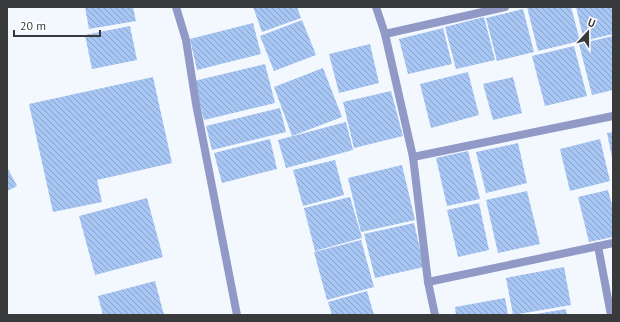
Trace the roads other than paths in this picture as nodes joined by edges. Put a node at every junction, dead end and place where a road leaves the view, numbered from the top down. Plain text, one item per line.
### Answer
1 (176, 7) edge
2 (376, 7) edge
3 (505, 7) edge
4 (385, 34) junction
5 (613, 116) edge
6 (413, 157) junction
7 (613, 243) edge
8 (598, 246) junction
9 (428, 282) junction
10 (237, 315) edge
11 (435, 315) edge
12 (612, 315) edge

1 - 10 street
2 - 4 street
3 - 4 street
4 - 6 street
5 - 6 street
6 - 9 street
7 - 8 street
8 - 9 street
8 - 12 street
9 - 11 street

